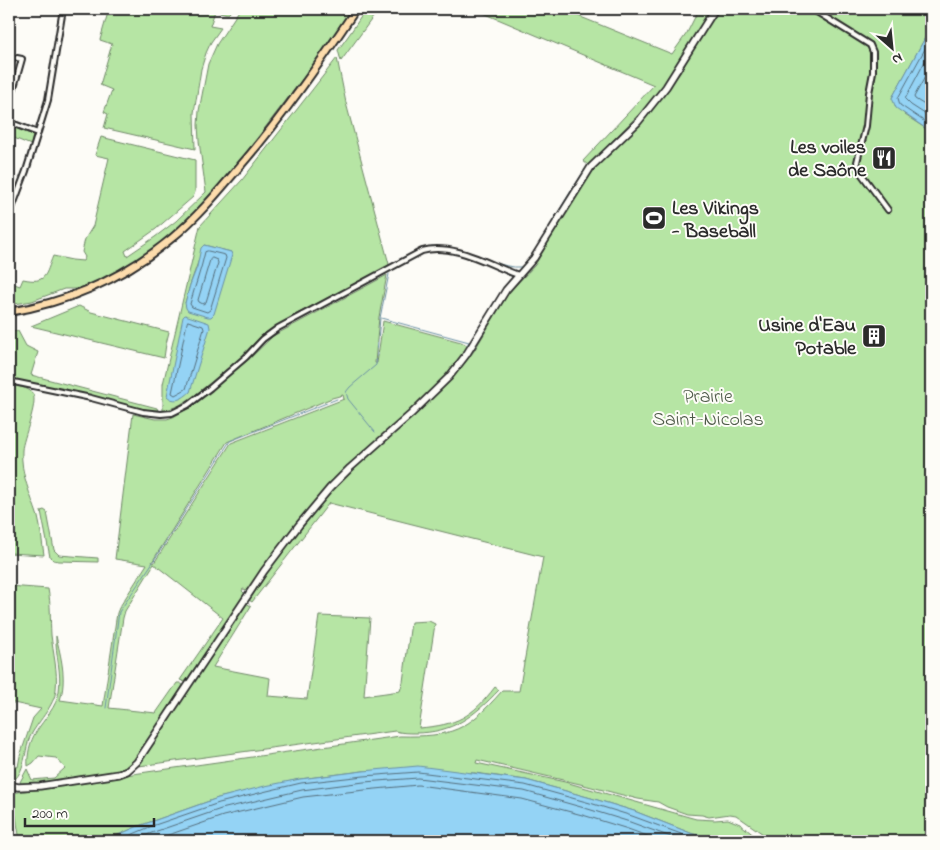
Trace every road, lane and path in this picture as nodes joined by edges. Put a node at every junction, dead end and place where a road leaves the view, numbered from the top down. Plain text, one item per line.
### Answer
1 (63, 9) edge
2 (356, 9) edge
3 (715, 9) edge
4 (812, 9) edge
5 (17, 58) dead end
6 (9, 105) edge
7 (9, 122) edge
8 (38, 133) junction
9 (888, 210) dead end
10 (9, 216) edge
11 (518, 275) junction
12 (9, 312) edge
13 (9, 381) edge
14 (9, 786) edge

1 - 8 street
2 - 12 main road
3 - 11 street
4 - 9 street
5 - 6 street
7 - 8 street
8 - 10 street
11 - 13 street
11 - 14 street

